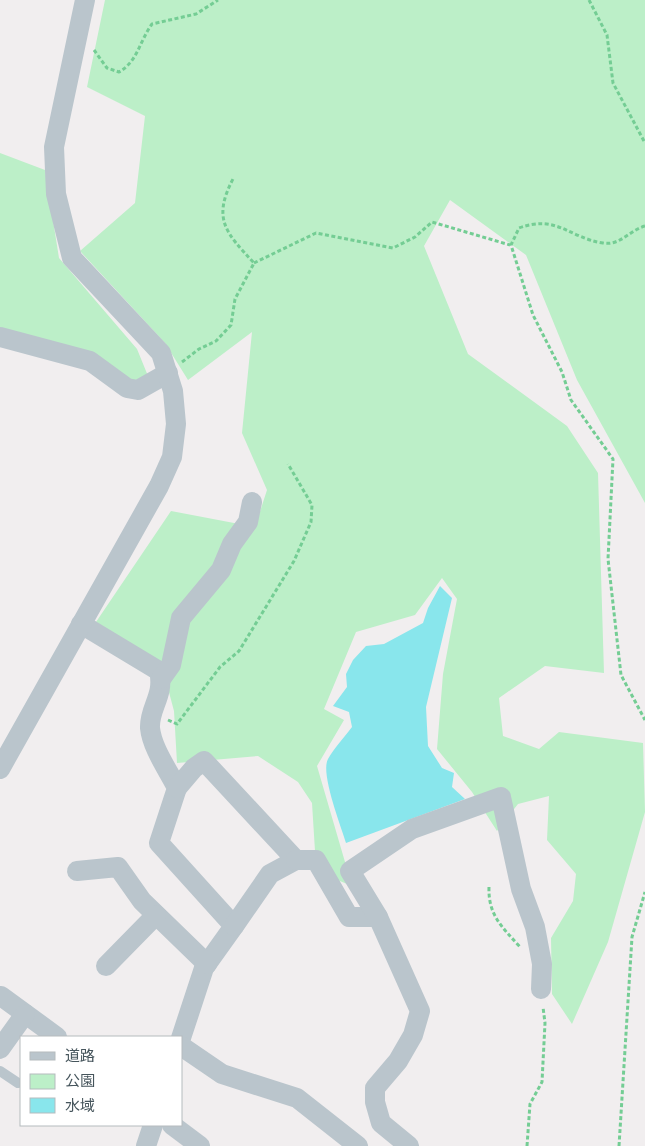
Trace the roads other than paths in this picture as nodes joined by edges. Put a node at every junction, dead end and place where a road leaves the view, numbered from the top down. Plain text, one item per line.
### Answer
1 (85, 0) edge
2 (0, 337) edge
3 (168, 373) junction
4 (252, 502) dead end
5 (81, 624) junction
6 (161, 679) junction
7 (0, 769) edge
8 (177, 788) junction
9 (296, 860) junction
10 (77, 871) dead end
11 (156, 915) junction
12 (378, 917) junction
13 (234, 926) junction
14 (207, 964) junction
15 (106, 966) dead end
16 (541, 989) road end
17 (2, 996) dead end
18 (25, 1014) junction
19 (56, 1036) edge
20 (182, 1036) edge
21 (182, 1047) edge
22 (0, 1049) edge
23 (0, 1071) edge
24 (18, 1083) dead end
25 (153, 1126) edge
26 (173, 1126) edge
27 (146, 1146) edge
28 (200, 1146) edge
29 (358, 1146) edge
30 (409, 1146) edge

1 - 3 street
2 - 3 street
3 - 5 street
4 - 6 street
5 - 6 street
5 - 7 street
6 - 8 street
8 - 9 street
8 - 13 street
9 - 12 street
9 - 13 street
10 - 11 street
11 - 14 street
11 - 15 street
12 - 16 street
12 - 30 street
13 - 14 street
14 - 20 street
17 - 18 street
18 - 19 street
18 - 22 street
21 - 29 street
23 - 24 lane
25 - 27 street
26 - 28 street

